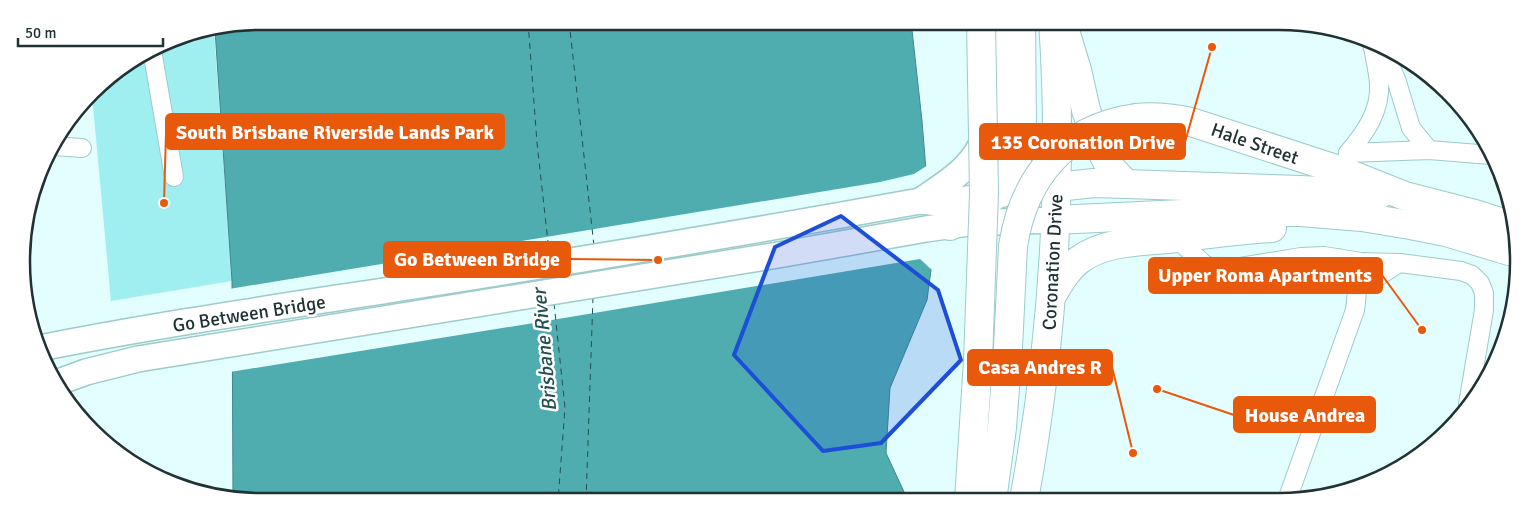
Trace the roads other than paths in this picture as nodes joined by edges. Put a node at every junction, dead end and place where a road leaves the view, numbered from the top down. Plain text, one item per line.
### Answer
1 (981, 30) edge
2 (994, 30) edge
3 (1002, 30) edge
4 (1022, 30) edge
5 (1053, 30) edge
6 (1065, 30) edge
7 (1374, 51) edge
8 (1380, 54) edge
9 (153, 57) edge
10 (1247, 140) junction
11 (61, 147) edge
12 (82, 148) dead end
13 (1429, 150) junction
14 (1348, 153) junction
15 (1484, 154) edge
16 (1014, 159) junction
17 (174, 177) dead end
18 (1126, 184) junction
19 (995, 196) junction
20 (1405, 196) junction
21 (1054, 198) junction
22 (920, 201) junction
23 (1344, 215) junction
24 (948, 226) junction
25 (1509, 236) edge
26 (1176, 238) junction
27 (1509, 238) edge
28 (1337, 258) junction
29 (1400, 263) junction
30 (1356, 280) junction
31 (1052, 297) junction
32 (47, 347) edge
33 (63, 380) edge
34 (1470, 391) edge
35 (969, 493) edge
36 (993, 493) edge
37 (1025, 493) edge
38 (1290, 493) edge

1 - 35 highway, bridge
2 - 22 main road
3 - 16 highway
4 - 16 highway
5 - 21 highway, Coronation Drive
6 - 18 highway
7 - 14 street
8 - 13 street
9 - 17 street
10 - 14 highway
10 - 20 highway, Hale Street
10 - 36 highway, Hale Street, bridge
11 - 12 street
13 - 14 street
13 - 15 street
16 - 19 highway
16 - 21 highway
18 - 20 highway
18 - 21 highway
19 - 21 main road, Go Between Bridge
19 - 22 main road, Go Between Bridge
19 - 24 highway
20 - 25 highway, Hale Street
21 - 23 highway, Hale Street
21 - 24 main road, Go Between Bridge
21 - 31 highway, Coronation Drive
22 - 32 main road, Go Between Bridge
23 - 26 highway
23 - 27 highway, Hale Street
24 - 33 main road, Go Between Bridge
26 - 28 street
26 - 31 highway
28 - 29 street
28 - 30 street
29 - 30 street
29 - 34 street
30 - 38 street
31 - 37 highway, Coronation Drive

